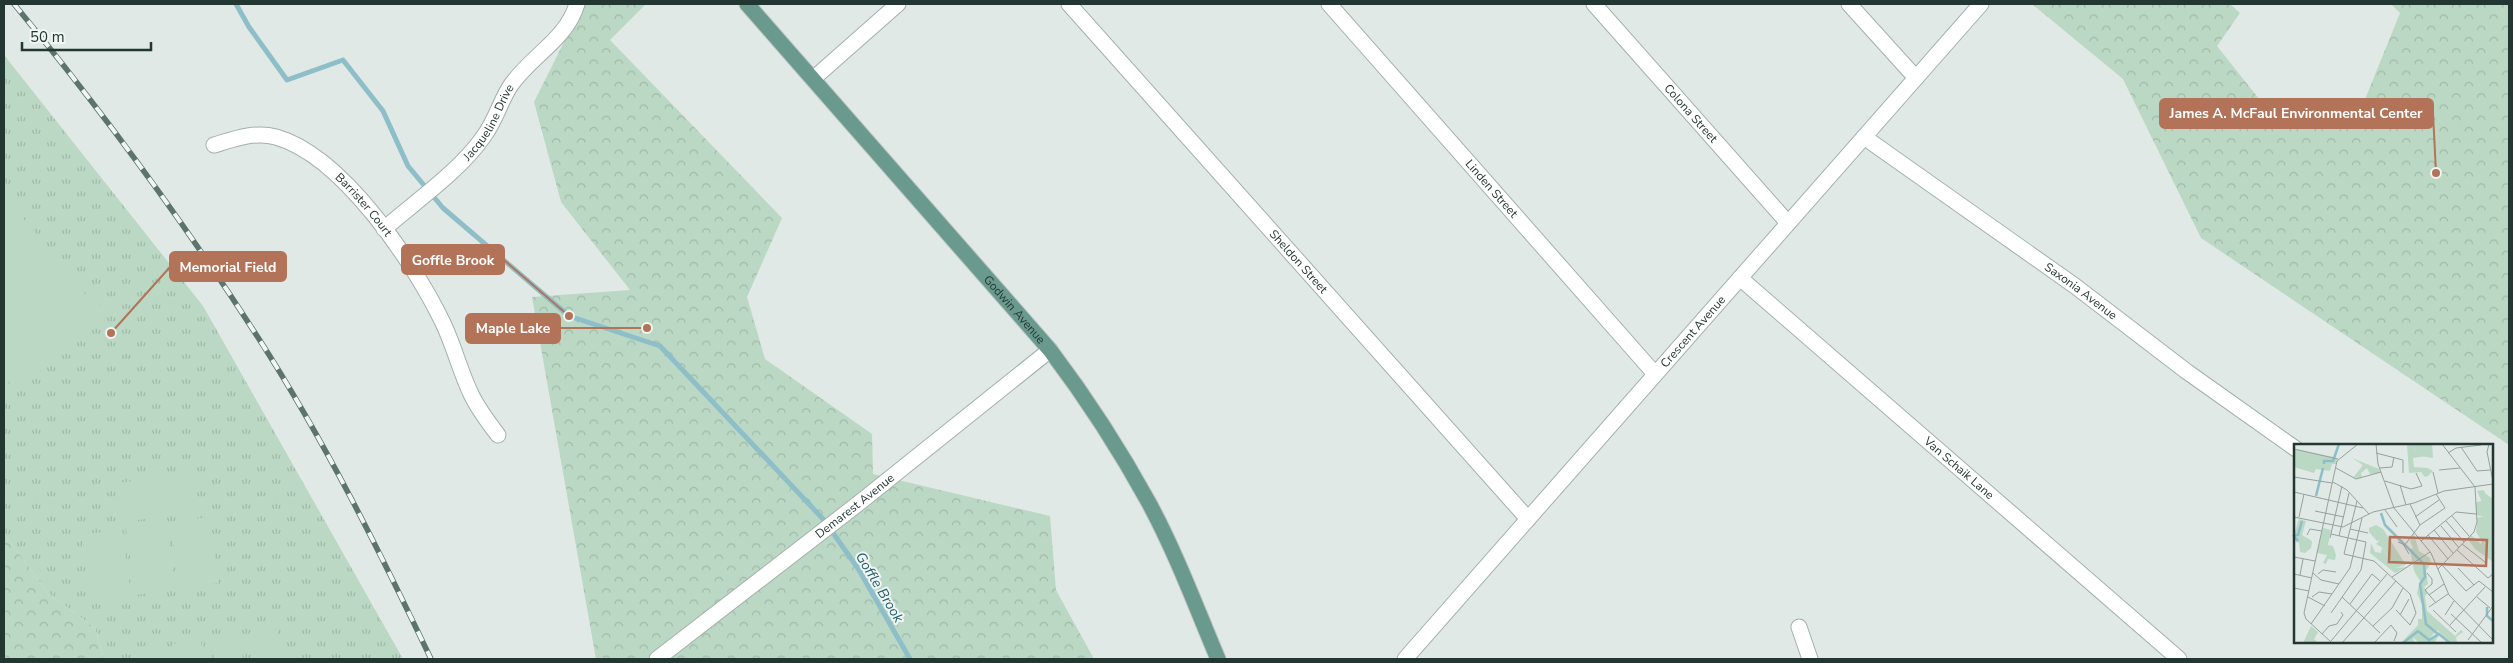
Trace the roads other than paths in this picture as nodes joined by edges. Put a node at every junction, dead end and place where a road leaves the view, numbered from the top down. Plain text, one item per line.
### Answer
1 (577, 4) edge
2 (747, 4) edge
3 (898, 4) edge
4 (1070, 4) edge
5 (1329, 4) edge
6 (1594, 4) edge
7 (1849, 4) edge
8 (1981, 4) edge
9 (1916, 78) junction
10 (813, 79) junction
11 (1864, 137) junction
12 (214, 146) dead end
13 (1788, 223) junction
14 (384, 229) junction
15 (1740, 278) junction
16 (1050, 350) junction
17 (1655, 374) junction
18 (498, 435) dead end
19 (2294, 448) edge
20 (1528, 520) junction
21 (1799, 627) dead end
22 (657, 659) edge
23 (1218, 659) edge
24 (1405, 659) edge
25 (1810, 659) edge
26 (2179, 659) edge

1 - 14 street, Jacqueline Drive
2 - 10 main road, Godwin Avenue
3 - 10 street
4 - 20 street, Sheldon Street
5 - 17 street, Linden Street
6 - 13 street, Colona Street
7 - 9 street
8 - 9 street, Crescent Avenue
9 - 11 street, Crescent Avenue
10 - 16 main road, Godwin Avenue
11 - 13 street, Crescent Avenue
11 - 19 street, Saxonia Avenue
12 - 14 street, Barrister Court
13 - 15 street, Crescent Avenue
14 - 18 street, Barrister Court
15 - 17 street, Crescent Avenue
15 - 26 street, Van Schaik Lane
16 - 22 street, Demarest Avenue
16 - 23 main road, Godwin Avenue
17 - 20 street, Crescent Avenue
20 - 24 street, Crescent Avenue
21 - 25 street

